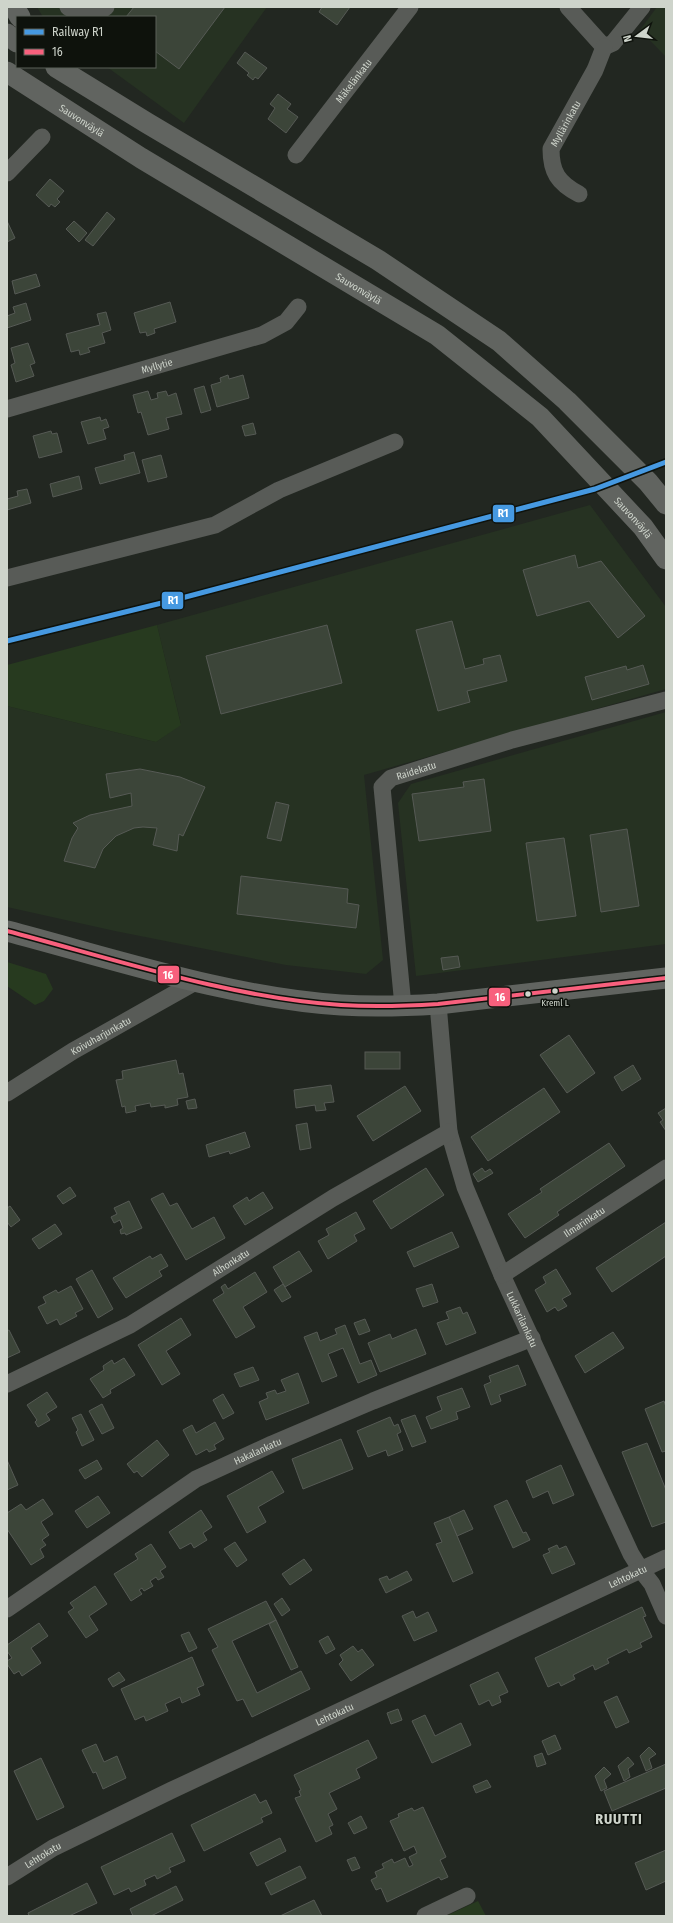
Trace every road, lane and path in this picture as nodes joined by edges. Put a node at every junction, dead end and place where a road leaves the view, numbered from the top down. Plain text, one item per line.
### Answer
1 (14, 7) edge
2 (68, 7) edge
3 (106, 7) edge
4 (410, 7) edge
5 (568, 7) edge
6 (642, 7) edge
7 (19, 16) edge
8 (7, 34) edge
9 (16, 41) edge
10 (604, 47) junction
11 (59, 68) edge
12 (7, 72) edge
13 (76, 74) edge
14 (42, 137) dead end
15 (296, 155) dead end
16 (7, 173) edge
17 (579, 194) dead end
18 (298, 307) dead end
19 (7, 409) edge
20 (395, 442) dead end
21 (666, 504) edge
22 (666, 559) edge
23 (7, 578) edge
24 (666, 700) edge
25 (7, 931) edge
26 (666, 978) edge
27 (197, 981) junction
28 (438, 1004) junction
29 (403, 1006) junction
30 (7, 1093) edge
31 (449, 1132) junction
32 (666, 1168) edge
33 (502, 1275) junction
34 (532, 1338) junction
35 (7, 1384) edge
36 (666, 1558) edge
37 (641, 1570) junction
38 (7, 1609) edge
39 (666, 1616) edge
40 (7, 1877) edge
41 (467, 1896) dead end
42 (425, 1916) edge

1 - 7 main road
2 - 3 street
4 - 15 street, Mäkelänkatu
5 - 10 street
6 - 10 street
8 - 9 main road
10 - 17 street, Myllärinkatu
11 - 13 main road
12 - 22 main road, Sauvonväylä
13 - 21 main road
14 - 16 street
18 - 19 street, Myllytie
20 - 23 street
24 - 29 street, Raidekatu
25 - 27 main road
26 - 28 main road
27 - 29 main road
27 - 30 street, Koivuharjunkatu
28 - 29 main road
28 - 31 street, Lukkarilankatu
31 - 33 street, Lukkarilankatu
31 - 35 street, Alhonkatu
32 - 33 street, Ilmarinkatu
33 - 34 street, Lukkarilankatu
34 - 37 street, Lukkarilankatu
34 - 38 street, Hakalankatu
36 - 37 street, Lehtokatu
37 - 39 street, Lukkarilankatu
37 - 40 street, Lehtokatu
41 - 42 street

